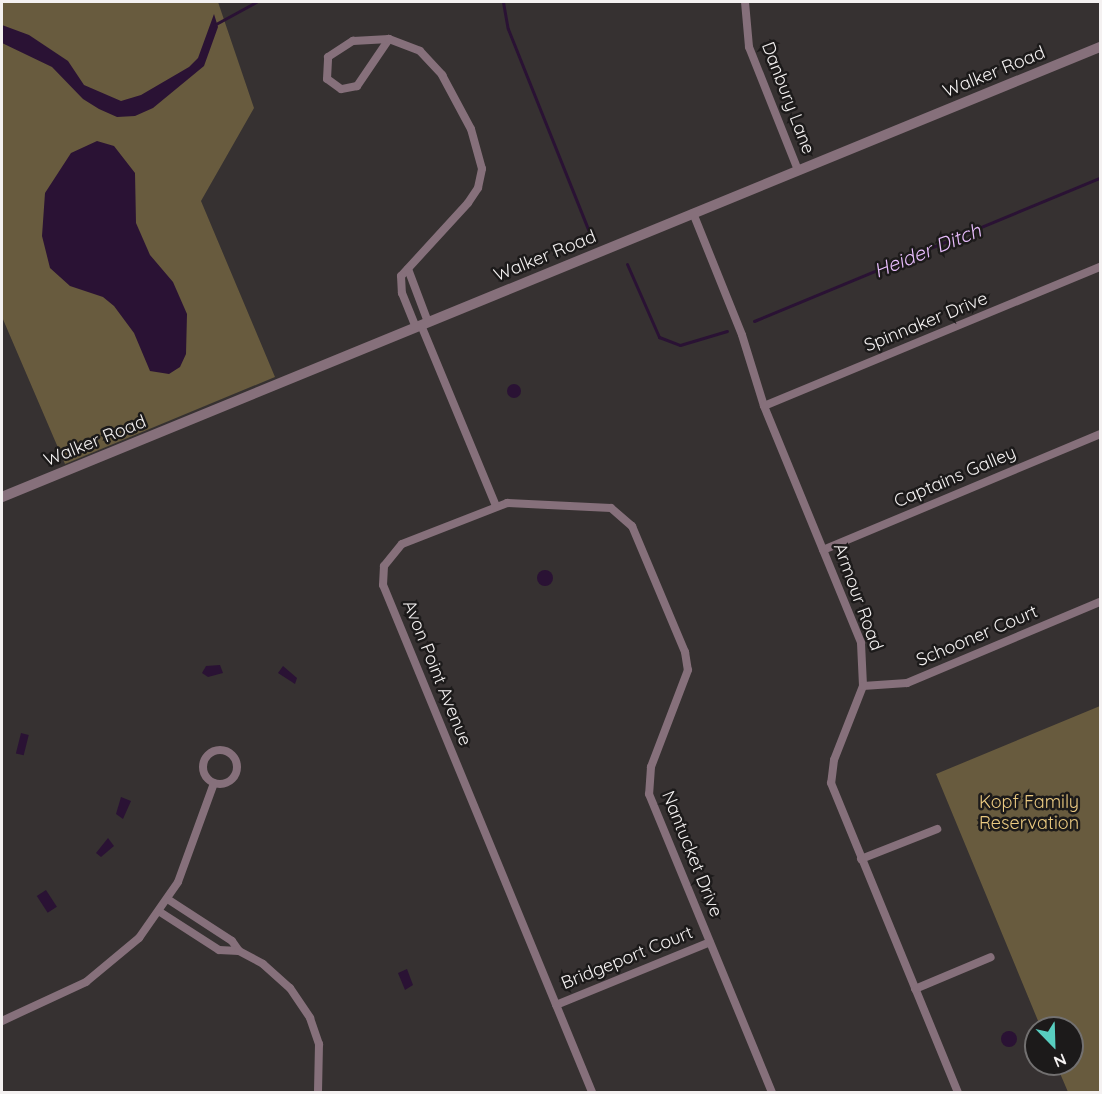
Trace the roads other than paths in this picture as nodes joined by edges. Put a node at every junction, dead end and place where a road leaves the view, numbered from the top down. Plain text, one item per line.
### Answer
1 (745, 2) edge
2 (389, 39) junction
3 (1101, 46) edge
4 (798, 170) junction
5 (693, 213) junction
6 (1101, 267) edge
7 (408, 269) junction
8 (422, 324) junction
9 (764, 406) junction
10 (1101, 434) edge
11 (2, 497) edge
12 (496, 506) junction
13 (823, 549) junction
14 (1101, 602) edge
15 (863, 686) junction
16 (214, 783) junction
17 (937, 829) dead end
18 (861, 859) junction
19 (169, 900) junction
20 (160, 912) junction
21 (710, 942) junction
22 (239, 951) junction
23 (991, 957) dead end
24 (915, 989) junction
25 (556, 1005) junction
26 (2, 1021) edge
27 (318, 1092) edge
28 (592, 1092) edge
29 (772, 1092) edge
30 (958, 1092) edge

1 - 4 street, Danbury Lane
2 - 2 street
2 - 7 street
3 - 4 street, Walker Road
4 - 5 street, Walker Road
5 - 8 street, Walker Road
5 - 9 street, Armour Road
6 - 9 street, Spinnaker Drive
7 - 8 street
7 - 8 street
8 - 11 street, Walker Road
8 - 12 street
9 - 13 street, Armour Road
10 - 13 street, Captains Galley
12 - 21 street, Nantucket Drive
12 - 25 street, Avon Point Avenue
13 - 15 street, Armour Road
14 - 15 street, Schooner Court
15 - 18 street, Armour Road
16 - 16 street
16 - 19 street
17 - 18 street
18 - 24 street, Armour Road
19 - 20 street
19 - 22 street
20 - 22 street
20 - 26 street
21 - 25 street, Bridgeport Court
21 - 29 street, Nantucket Drive
22 - 27 street
23 - 24 street
24 - 30 street, Armour Road
25 - 28 street, Avon Point Avenue

